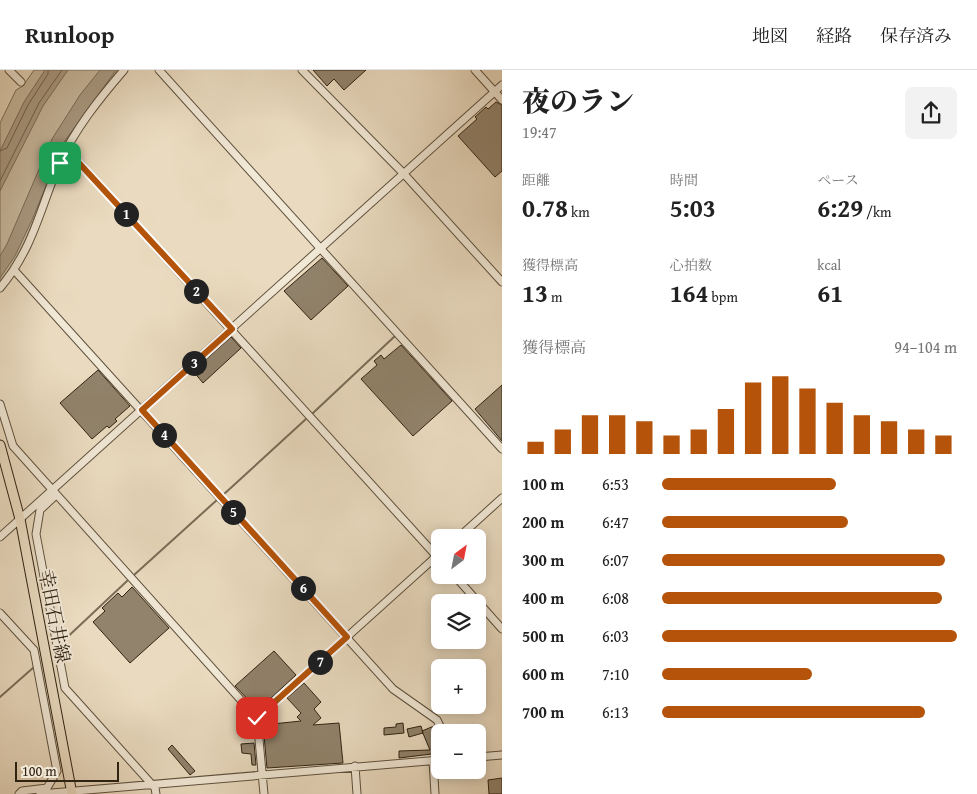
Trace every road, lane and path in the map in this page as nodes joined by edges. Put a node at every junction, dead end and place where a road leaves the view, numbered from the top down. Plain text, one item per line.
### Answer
1 (9, 70) edge
2 (124, 70) edge
3 (159, 70) edge
4 (302, 70) edge
5 (475, 70) edge
6 (21, 82) dead end
7 (502, 85) edge
8 (494, 92) junction
9 (502, 100) edge
10 (67, 150) junction
11 (404, 174) junction
12 (321, 248) junction
13 (14, 270) junction
14 (502, 282) edge
15 (0, 288) edge
16 (232, 329) junction
17 (0, 404) edge
18 (142, 410) junction
19 (0, 445) edge
20 (502, 449) edge
21 (54, 492) junction
22 (502, 498) edge
23 (20, 519) junction
24 (468, 529) edge
25 (0, 537) edge
26 (431, 548) edge
27 (431, 564) edge
28 (462, 584) edge
29 (0, 613) edge
30 (502, 629) edge
31 (347, 637) junction
32 (257, 718) junction
33 (439, 724) edge
34 (502, 755) edge
35 (486, 756) edge
36 (431, 760) edge
37 (354, 766) junction
38 (262, 774) junction
39 (435, 779) edge
40 (151, 783) junction
41 (97, 791) edge
42 (72, 792) edge
43 (19, 794) edge
44 (40, 794) edge
45 (156, 794) edge
46 (264, 794) edge
47 (357, 794) edge
48 (435, 794) edge

1 - 6 street
2 - 10 street
3 - 12 street
4 - 11 street
5 - 8 street
7 - 8 street
8 - 9 street
8 - 11 street
10 - 13 street
10 - 16 street
11 - 12 street
11 - 14 street
12 - 16 street
12 - 20 street
13 - 15 street
13 - 18 street
16 - 18 street
16 - 26 street
17 - 21 street
18 - 21 street
18 - 31 street
19 - 23 main road, 幸田石井線
21 - 23 street
21 - 32 street
21 - 40 street
22 - 24 street
23 - 25 street
23 - 42 main road, 幸田石井線
27 - 31 street
28 - 30 street
29 - 43 street
31 - 32 street
31 - 33 street
32 - 38 street
34 - 35 street
36 - 37 street
37 - 38 street
37 - 47 street
38 - 40 street
38 - 46 street
39 - 48 street
40 - 41 street
40 - 45 street
41 - 42 street
42 - 44 street

